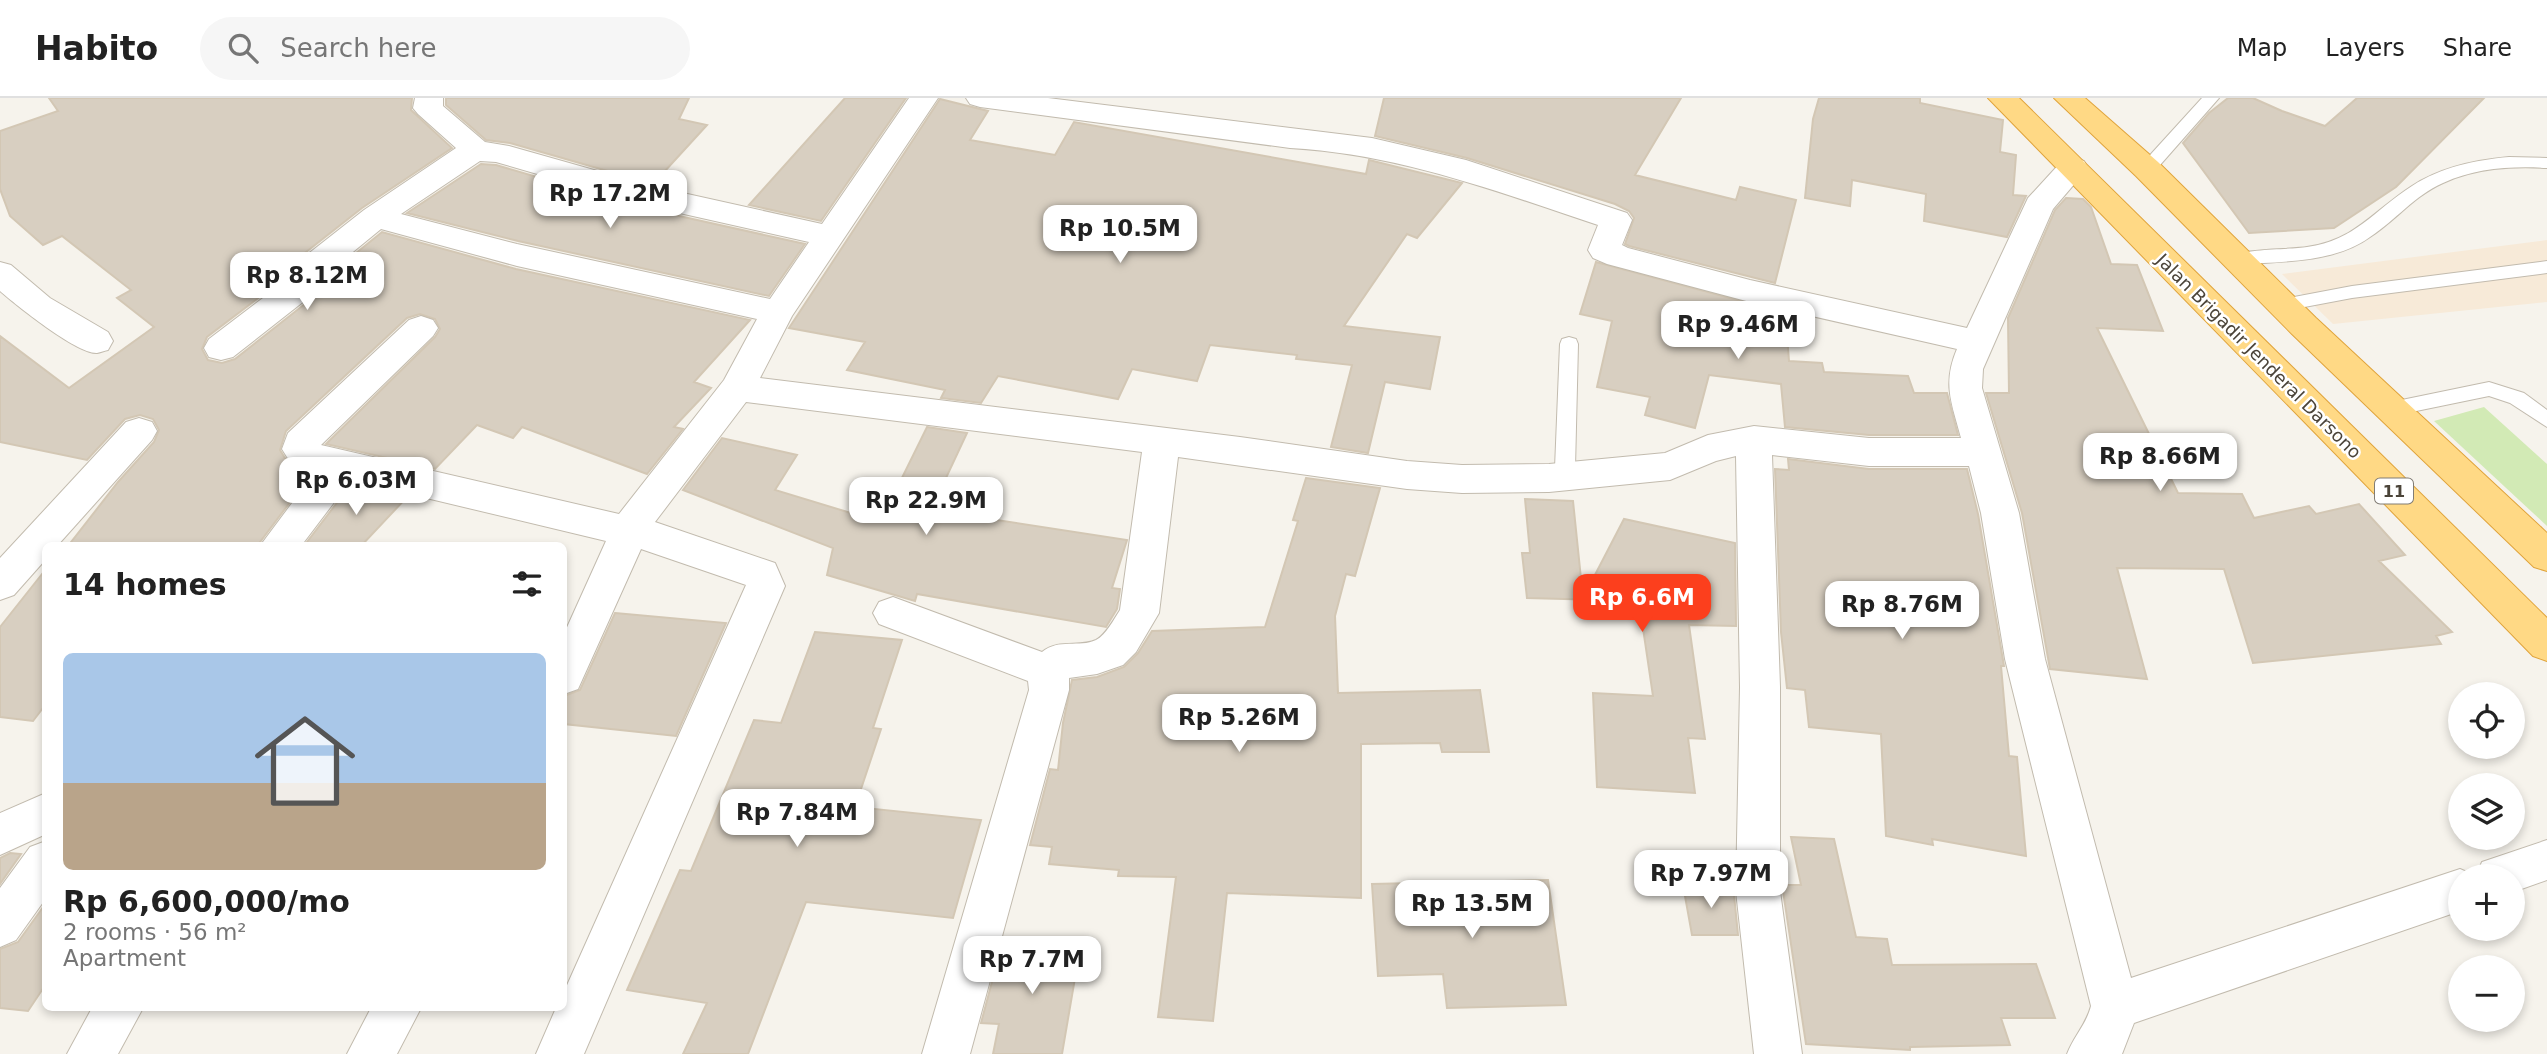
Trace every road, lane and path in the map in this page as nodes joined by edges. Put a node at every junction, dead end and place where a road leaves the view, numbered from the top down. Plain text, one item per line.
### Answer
1 (429, 98) edge
2 (924, 98) edge
3 (980, 98) edge
4 (2002, 98) edge
5 (2067, 98) edge
6 (2211, 98) edge
7 (477, 151) junction
8 (2547, 163) edge
9 (2073, 168) junction
10 (2147, 169) junction
11 (375, 217) junction
12 (830, 236) junction
13 (2236, 259) junction
14 (2547, 267) edge
15 (0, 273) edge
16 (2283, 305) junction
17 (778, 312) junction
18 (2217, 315) junction
19 (421, 328) dead end
20 (96, 341) dead end
21 (1978, 342) junction
22 (1569, 344) dead end
23 (221, 348) dead end
24 (737, 388) junction
25 (2392, 409) junction
26 (2547, 419) edge
27 (139, 431) dead end
28 (1754, 439) junction
29 (1162, 441) junction
30 (1984, 452) junction
31 (343, 464) junction
32 (1560, 477) junction
33 (627, 531) junction
34 (282, 542) edge
35 (17, 545) edge
36 (2547, 556) edge
37 (0, 584) edge
38 (893, 613) dead end
39 (2547, 644) edge
40 (567, 670) edge
41 (1048, 671) junction
42 (42, 814) edge
43 (0, 835) edge
44 (2547, 860) edge
45 (42, 867) edge
46 (2525, 868) edge
47 (2448, 894) edge
48 (0, 925) edge
49 (2115, 1006) junction
50 (117, 1011) edge
51 (395, 1011) edge
52 (91, 1054) edge
53 (370, 1054) edge
54 (560, 1054) edge
55 (946, 1054) edge
56 (1778, 1054) edge
57 (2091, 1054) edge

1 - 7 street
2 - 12 street
3 - 21 street
4 - 9 highway, Jalan Brigadir Jenderal Darsono / 11
5 - 10 highway
6 - 10 lane
7 - 11 street
7 - 12 street
8 - 13 lane
9 - 18 highway, Jalan Brigadir Jenderal Darsono / 11
9 - 21 street
10 - 13 highway
11 - 17 street
11 - 23 street
12 - 17 street
13 - 16 highway
14 - 16 lane
15 - 20 street
16 - 18 highway
16 - 25 highway
17 - 24 street
18 - 39 highway, Jalan Brigadir Jenderal Darsono / 11
19 - 31 street
21 - 30 street
22 - 32 lane
24 - 29 street
24 - 33 street
25 - 26 lane
25 - 36 highway
27 - 35 street
28 - 30 street
28 - 32 street
28 - 56 street
29 - 32 street
29 - 41 street
30 - 49 street
31 - 33 street
31 - 34 street
33 - 40 street
33 - 54 street
35 - 37 street
38 - 41 street
41 - 55 street
42 - 43 street
44 - 46 street
45 - 48 street
47 - 49 street
49 - 57 street
50 - 52 street
51 - 53 street

